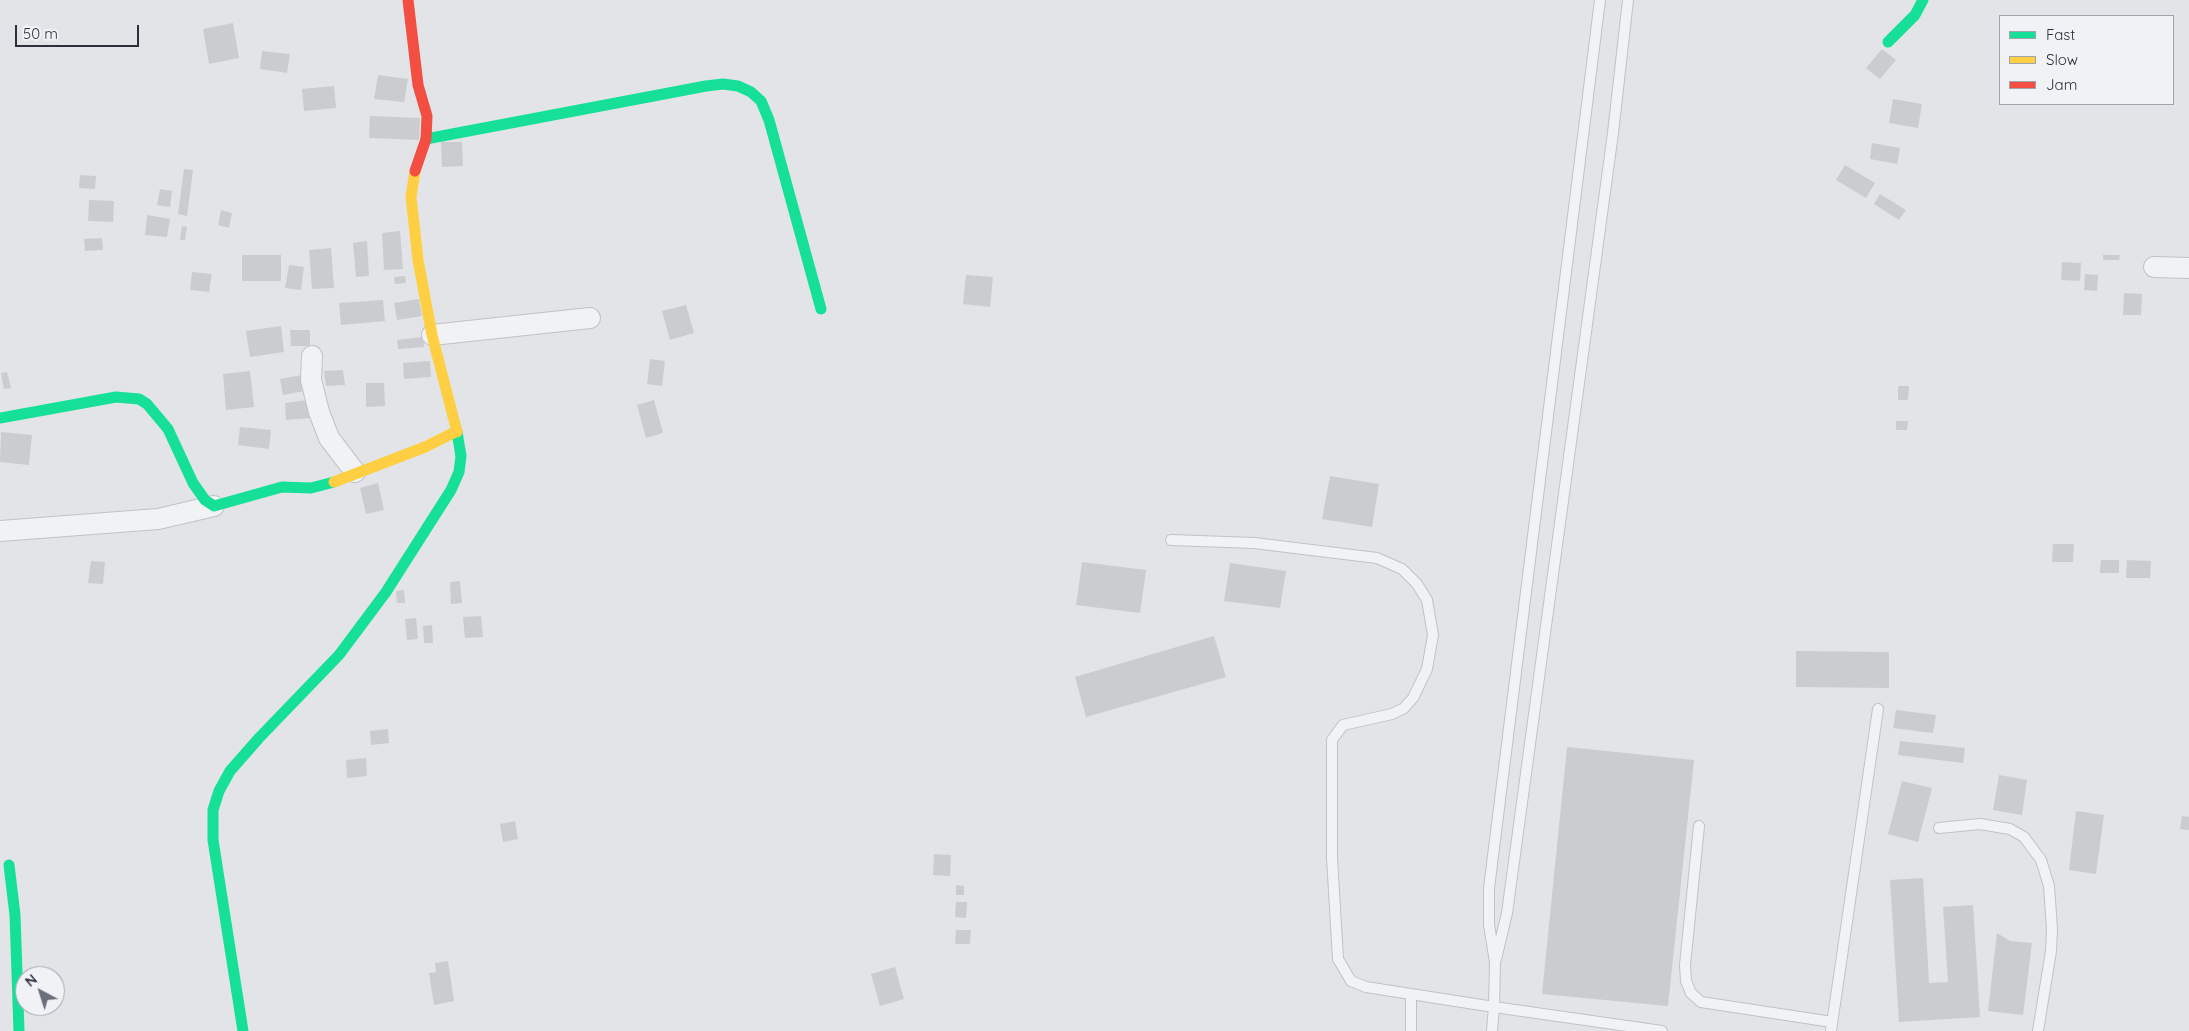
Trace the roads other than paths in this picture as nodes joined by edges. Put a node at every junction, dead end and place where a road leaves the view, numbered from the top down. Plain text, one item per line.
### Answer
1 (408, 0) edge
2 (1600, 0) edge
3 (1628, 0) edge
4 (1922, 0) edge
5 (1888, 42) dead end
6 (426, 139) junction
7 (2154, 267) dead end
8 (2189, 268) edge
9 (822, 309) dead end
10 (590, 318) dead end
11 (432, 335) junction
12 (312, 356) dead end
13 (0, 418) edge
14 (457, 431) junction
15 (355, 472) junction
16 (214, 506) junction
17 (0, 531) edge
18 (1171, 540) dead end
19 (1878, 708) dead end
20 (1699, 826) dead end
21 (1939, 828) dead end
22 (9, 865) dead end
23 (6, 887) edge
24 (1495, 962) junction
25 (1411, 994) junction
26 (1494, 1006) junction
27 (1832, 1026) edge
28 (19, 1031) edge
29 (243, 1031) edge
30 (1410, 1031) edge
31 (1492, 1031) edge
32 (1662, 1031) edge
33 (2038, 1031) edge

1 - 6 street
2 - 24 lane
3 - 24 lane
4 - 5 street
6 - 9 street
6 - 11 street
7 - 8 street
10 - 11 street
11 - 14 street
12 - 15 street
13 - 16 street
14 - 15 street
14 - 29 street
15 - 16 street
16 - 17 street
18 - 25 lane
19 - 27 lane
20 - 27 lane
21 - 33 lane
22 - 23 street
23 - 28 street
24 - 26 lane
25 - 26 lane
25 - 30 lane
26 - 31 lane
26 - 32 lane

